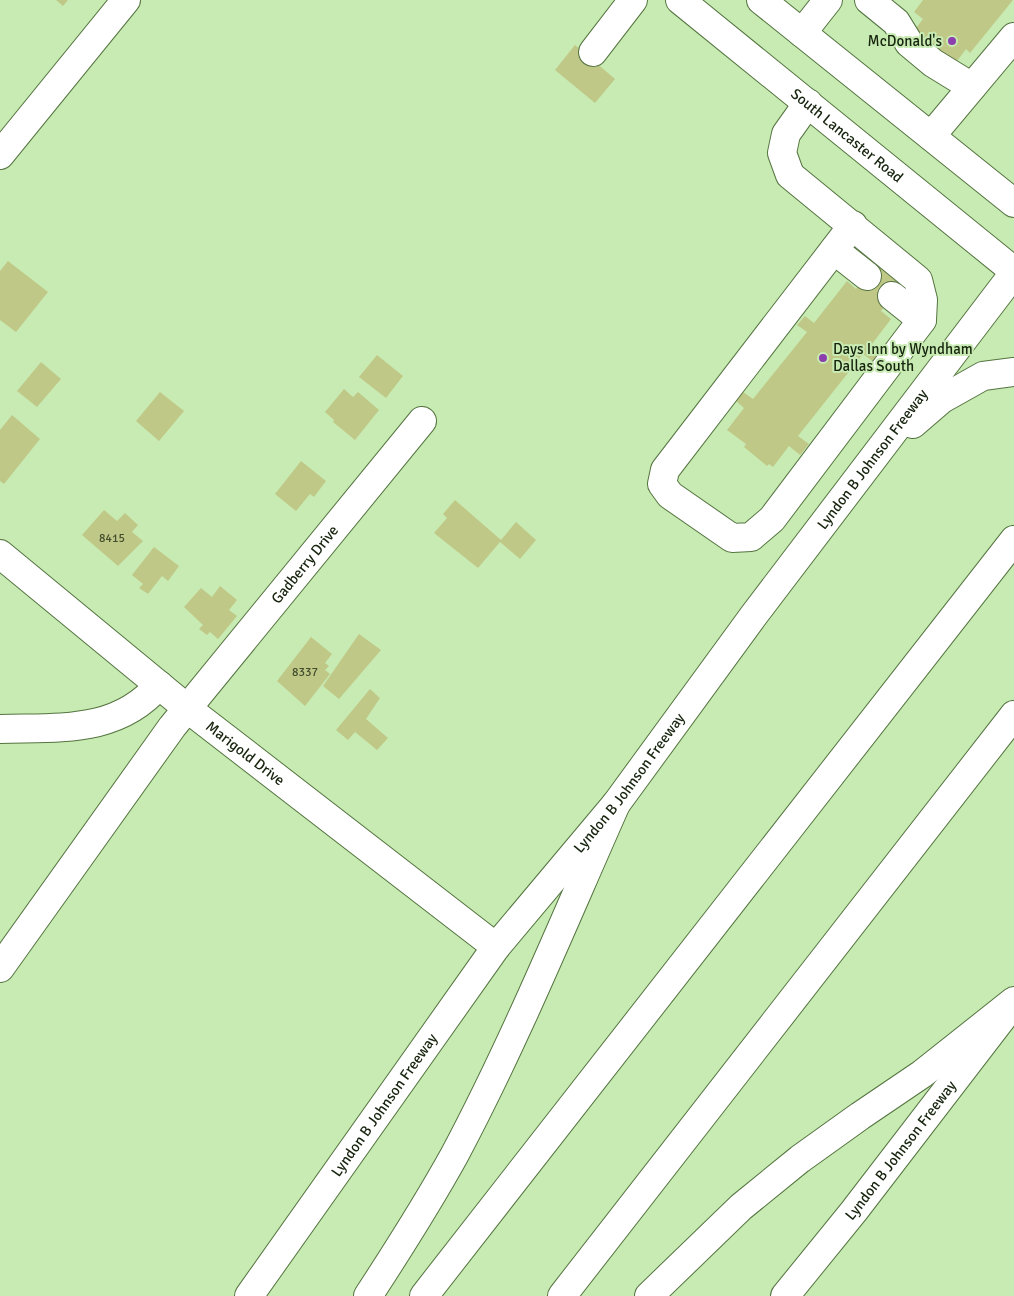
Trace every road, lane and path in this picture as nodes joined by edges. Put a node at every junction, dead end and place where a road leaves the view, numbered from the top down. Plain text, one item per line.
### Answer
1 (126, 0) edge
2 (633, 0) edge
3 (680, 0) edge
4 (761, 0) edge
5 (828, 0) edge
6 (882, 4) edge
7 (802, 32) junction
8 (1014, 37) edge
9 (593, 52) dead end
10 (972, 86) junction
11 (808, 103) junction
12 (931, 136) junction
13 (0, 155) edge
14 (1014, 203) edge
15 (852, 225) junction
16 (834, 250) junction
17 (1014, 272) edge
18 (867, 276) dead end
19 (892, 296) dead end
20 (922, 320) junction
21 (1014, 372) edge
22 (422, 420) dead end
23 (872, 459) junction
24 (1014, 540) edge
25 (2, 561) edge
26 (158, 684) junction
27 (188, 709) junction
28 (1014, 715) edge
29 (0, 729) edge
30 (616, 804) junction
31 (496, 946) junction
32 (0, 968) edge
33 (1014, 1002) edge
34 (249, 1296) edge
35 (368, 1296) edge
36 (424, 1296) edge
37 (562, 1296) edge
38 (649, 1296) edge
39 (785, 1296) edge

1 - 13 main road
2 - 9 main road
3 - 11 main road, South Lancaster Road
4 - 7 main road
5 - 7 main road
6 - 10 main road
7 - 12 main road
8 - 10 main road
10 - 12 main road
11 - 15 main road
11 - 17 main road, South Lancaster Road
12 - 14 main road
15 - 16 main road
15 - 20 main road
16 - 18 main road
16 - 20 main road
17 - 23 main road, Lyndon B Johnson Freeway
19 - 20 main road
21 - 23 main road
22 - 27 main road, Gadberry Drive
23 - 30 main road, Lyndon B Johnson Freeway
24 - 36 main road
25 - 26 main road, Marigold Drive
26 - 27 main road, Marigold Drive
26 - 29 main road
27 - 31 main road, Marigold Drive
27 - 32 main road, Gadberry Drive
28 - 37 main road
30 - 31 main road, Lyndon B Johnson Freeway
30 - 35 main road
31 - 34 main road, Lyndon B Johnson Freeway
33 - 38 main road
33 - 39 main road, Lyndon B Johnson Freeway

